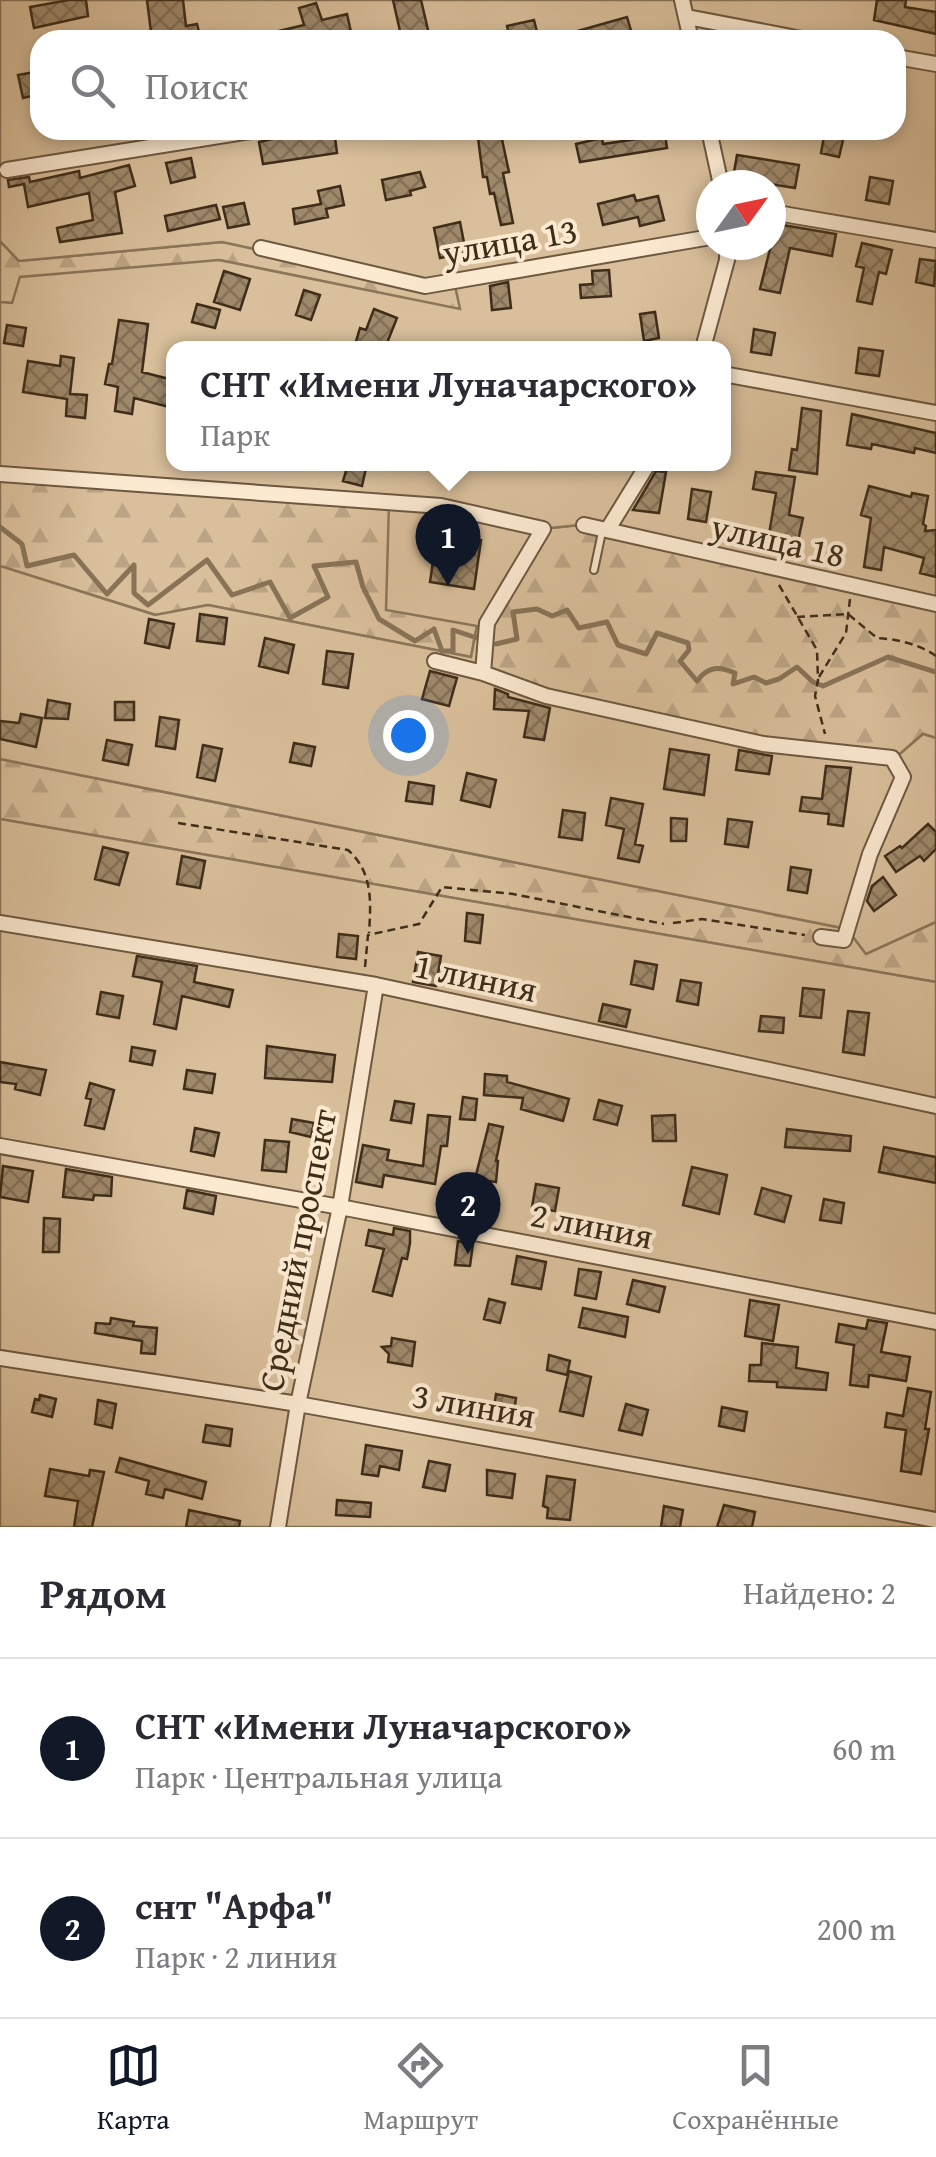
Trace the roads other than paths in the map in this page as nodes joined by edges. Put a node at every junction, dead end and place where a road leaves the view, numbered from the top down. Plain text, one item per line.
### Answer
1 (682, 0) edge
2 (687, 17) junction
3 (689, 30) edge
4 (755, 30) edge
5 (906, 58) edge
6 (936, 64) edge
7 (194, 140) edge
8 (711, 140) edge
9 (7, 170) dead end
10 (717, 170) edge
11 (786, 215) edge
12 (696, 240) edge
13 (936, 240) edge
14 (262, 248) dead end
15 (727, 260) edge
16 (705, 341) edge
17 (731, 376) edge
18 (936, 414) edge
19 (643, 471) edge
20 (0, 474) edge
21 (584, 525) dead end
22 (605, 529) junction
23 (594, 570) dead end
24 (936, 604) edge
25 (435, 661) dead end
26 (484, 673) junction
27 (0, 923) edge
28 (821, 938) road end
29 (369, 984) junction
30 (936, 1106) edge
31 (0, 1146) edge
32 (340, 1207) junction
33 (936, 1322) edge
34 (0, 1358) edge
35 (298, 1404) junction
36 (936, 1520) edge
37 (278, 1527) edge

1 - 2 street
2 - 3 street
2 - 4 street
5 - 6 street
7 - 9 street
8 - 10 street
11 - 13 street
12 - 14 street, улица 13
15 - 16 street
17 - 18 street
19 - 22 street
20 - 26 street
21 - 22 street, улица 18
22 - 23 lane
22 - 24 street, улица 18
25 - 26 street
26 - 28 street
27 - 29 street, 1 линия
29 - 30 street, 1 линия
29 - 32 street, Средний проспект
31 - 32 street, 2 линия
32 - 33 street, 2 линия
32 - 35 street, Средний проспект
34 - 35 street, 3 линия
35 - 36 street, 3 линия
35 - 37 street, Средний проспект

